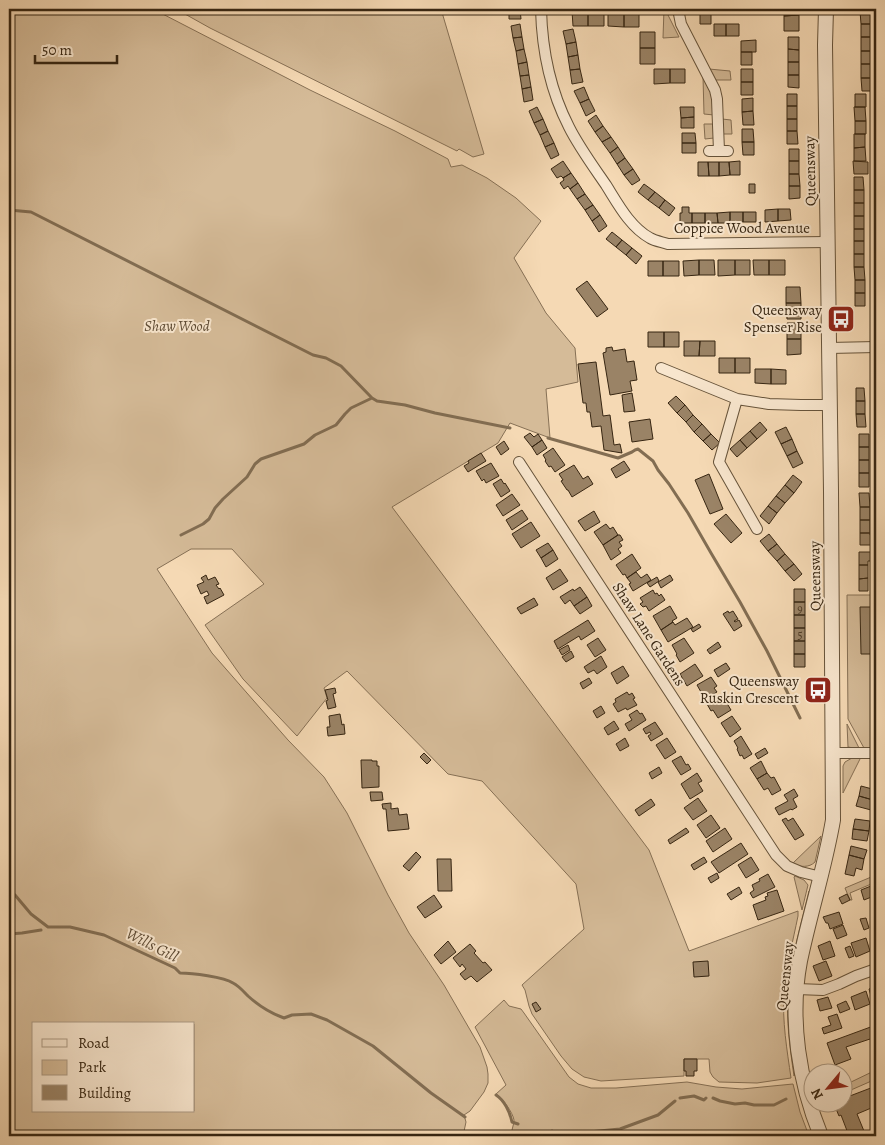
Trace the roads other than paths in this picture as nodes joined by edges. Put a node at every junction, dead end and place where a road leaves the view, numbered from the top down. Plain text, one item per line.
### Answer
1 (542, 9) edge
2 (678, 9) edge
3 (826, 9) edge
4 (719, 151) dead end
5 (827, 242) junction
6 (876, 347) edge
7 (829, 348) junction
8 (661, 368) dead end
9 (737, 398) junction
10 (829, 405) junction
11 (518, 462) dead end
12 (757, 530) dead end
13 (833, 753) junction
14 (876, 753) edge
15 (821, 877) junction
16 (876, 968) edge
17 (796, 989) junction
18 (821, 1136) edge

1 - 5 street, Coppice Wood Avenue
2 - 4 street
3 - 5 street, Queensway
5 - 7 street, Queensway
6 - 7 street
7 - 10 street, Queensway
8 - 9 street
9 - 10 street
9 - 12 street
10 - 13 street, Queensway
11 - 15 street, Shaw Lane Gardens
13 - 14 street
13 - 15 street, Queensway
15 - 17 street, Queensway
16 - 17 street
17 - 18 street, Queensway

